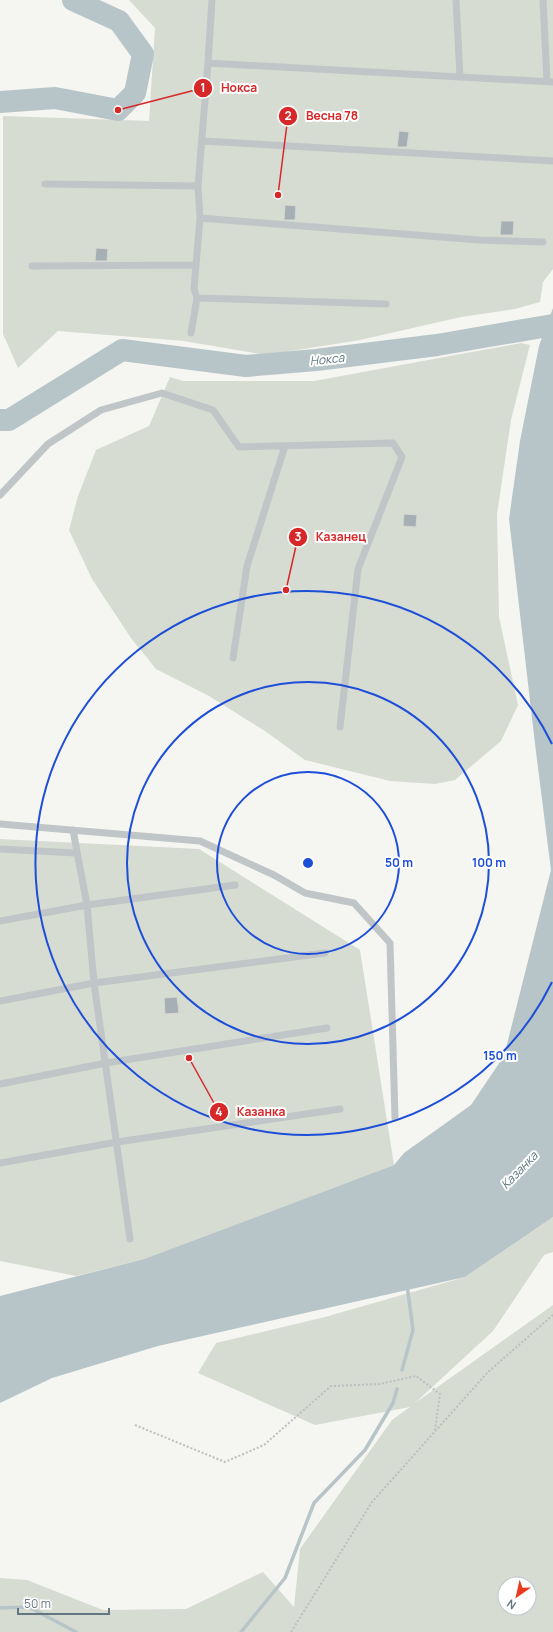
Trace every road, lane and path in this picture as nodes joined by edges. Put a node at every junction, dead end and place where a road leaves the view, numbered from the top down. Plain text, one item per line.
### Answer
1 (212, 0) edge
2 (456, 0) edge
3 (543, 0) edge
4 (208, 63) junction
5 (460, 77) junction
6 (550, 82) edge
7 (202, 141) junction
8 (553, 161) edge
9 (45, 184) dead end
10 (198, 186) junction
11 (200, 218) junction
12 (543, 242) dead end
13 (195, 265) junction
14 (32, 266) dead end
15 (197, 298) junction
16 (386, 304) dead end
17 (192, 333) dead end
18 (286, 446) junction
19 (0, 495) edge
20 (233, 658) dead end
21 (340, 727) dead end
22 (0, 824) edge
23 (73, 830) junction
24 (0, 849) edge
25 (76, 853) junction
26 (235, 885) dead end
27 (87, 905) junction
28 (0, 921) edge
29 (325, 953) dead end
30 (94, 983) junction
31 (0, 1001) edge
32 (327, 1028) dead end
33 (106, 1063) junction
34 (0, 1084) edge
35 (340, 1109) dead end
36 (395, 1118) dead end
37 (117, 1142) junction
38 (0, 1163) edge
39 (130, 1239) dead end
40 (553, 1315) edge
41 (135, 1425) dead end
42 (435, 1431) junction
43 (291, 1632) edge

1 - 4 lane
2 - 5 lane
3 - 6 lane
4 - 5 lane
4 - 7 lane
5 - 6 lane
7 - 8 lane
7 - 10 lane
9 - 10 lane
10 - 11 lane
11 - 12 lane
11 - 13 lane
13 - 14 lane
13 - 15 lane
15 - 16 lane
15 - 17 lane
18 - 19 lane
18 - 20 lane
18 - 21 lane
22 - 23 lane
23 - 25 lane
23 - 36 lane
24 - 25 lane
25 - 27 lane
26 - 27 lane
27 - 28 lane
27 - 30 lane
29 - 30 lane
30 - 31 lane
30 - 33 lane
32 - 33 lane
33 - 34 lane
33 - 37 lane
35 - 37 lane
37 - 38 lane
37 - 39 lane
40 - 42 path
41 - 42 path
42 - 43 path

